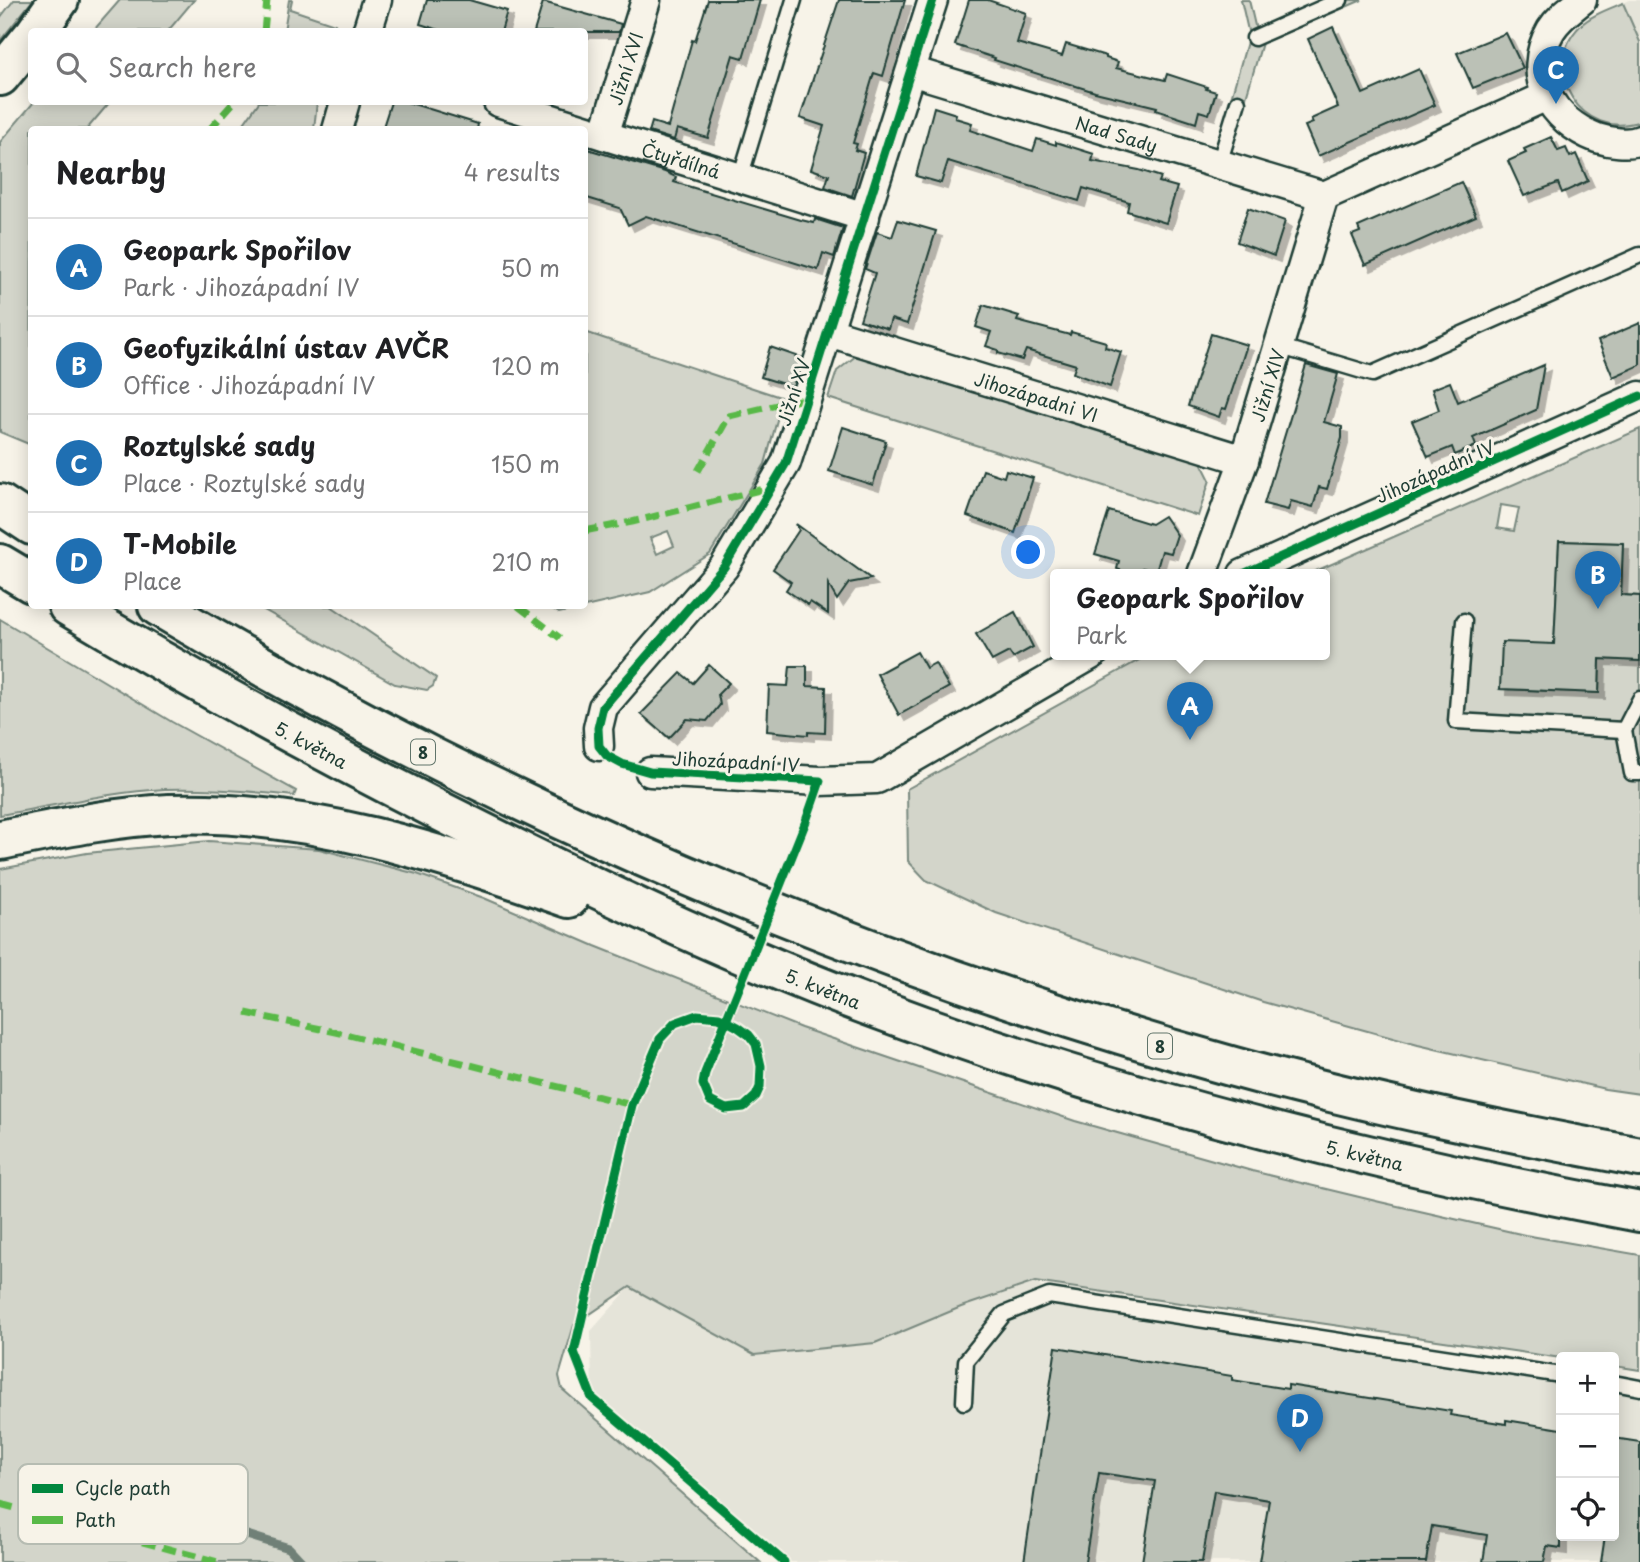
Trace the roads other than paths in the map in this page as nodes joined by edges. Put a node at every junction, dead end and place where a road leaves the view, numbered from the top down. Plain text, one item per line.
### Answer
1 (60, 0) edge
2 (377, 0) edge
3 (646, 0) edge
4 (794, 0) edge
5 (933, 0) edge
6 (1340, 0) edge
7 (1582, 0) edge
8 (39, 28) edge
9 (368, 28) edge
10 (1254, 38) dead end
11 (28, 42) edge
12 (911, 71) junction
13 (0, 76) edge
14 (1547, 96) junction
15 (1238, 103) dead end
16 (344, 105) edge
17 (508, 105) edge
18 (338, 126) edge
19 (575, 126) edge
20 (588, 130) edge
21 (604, 135) junction
22 (1640, 140) edge
23 (1219, 164) junction
24 (740, 178) junction
25 (1324, 196) junction
26 (865, 217) junction
27 (1640, 256) edge
28 (829, 332) junction
29 (1279, 346) junction
30 (1640, 396) edge
31 (1244, 460) junction
32 (0, 504) edge
33 (28, 522) edge
34 (0, 564) edge
35 (1204, 569) edge
36 (1254, 569) edge
37 (28, 581) edge
38 (73, 609) edge
39 (163, 609) edge
40 (1464, 621) dead end
41 (1083, 660) edge
42 (1640, 699) edge
43 (1624, 730) junction
44 (599, 746) dead end
45 (650, 772) dead end
46 (1640, 773) edge
47 (0, 840) edge
48 (795, 978) junction
49 (1640, 1157) edge
50 (1640, 1212) edge
51 (1556, 1374) edge
52 (1619, 1385) edge
53 (1640, 1388) edge
54 (964, 1402) dead end

1 - 8 highway
2 - 9 street
3 - 21 street, Jižní XVI
4 - 24 lane
5 - 12 street, Jižní XV
6 - 10 lane
7 - 14 street
11 - 13 highway
12 - 23 street, Nad Sady
12 - 26 street, Jižní XV
14 - 22 street
14 - 25 street
15 - 23 lane
16 - 18 street
17 - 19 street, Čtyřdílná
20 - 21 street, Čtyřdílná
21 - 24 street, Čtyřdílná
23 - 25 street, Nad Sady
24 - 26 street, Čtyřdílná
25 - 29 street, Jižní XIV
26 - 28 street, Jižní XV
27 - 29 lane
28 - 31 street, Jihozápadni VI
28 - 44 street, Jižní XV
29 - 31 street, Jižní XIV
30 - 36 street, Jihozápadní IV
31 - 35 street, Jižní XIV
32 - 33 highway
34 - 37 highway
38 - 48 highway, 5. května
39 - 49 highway, 8
40 - 43 lane
41 - 45 street, Jihozápadní IV
42 - 43 lane
43 - 46 lane
47 - 48 highway
48 - 50 highway, 5. května
51 - 54 lane
52 - 53 lane

